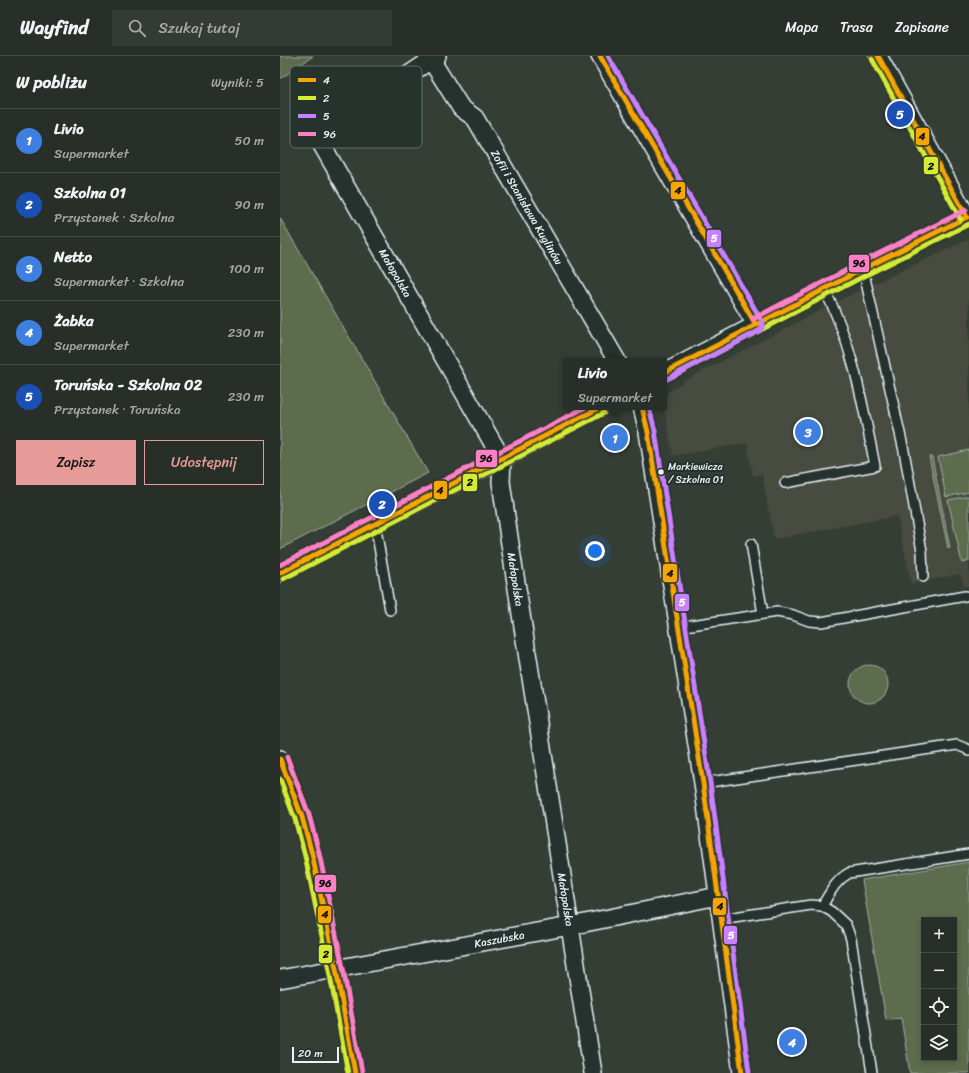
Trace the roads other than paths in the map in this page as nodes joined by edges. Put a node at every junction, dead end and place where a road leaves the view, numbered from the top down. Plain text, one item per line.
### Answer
1 (600, 56) edge
2 (878, 56) edge
3 (434, 58) edge
4 (422, 66) edge
5 (324, 148) edge
6 (968, 216) edge
7 (862, 269) junction
8 (824, 289) junction
9 (756, 324) junction
10 (615, 358) edge
11 (667, 371) edge
12 (594, 410) edge
13 (643, 410) edge
14 (502, 459) junction
15 (785, 483) dead end
16 (372, 526) junction
17 (751, 544) dead end
18 (280, 573) edge
19 (923, 577) dead end
20 (965, 596) dead end
21 (390, 610) dead end
22 (763, 614) junction
23 (678, 627) junction
24 (969, 750) edge
25 (280, 759) edge
26 (702, 784) junction
27 (969, 854) edge
28 (718, 896) junction
29 (822, 906) junction
30 (721, 919) junction
31 (570, 926) junction
32 (336, 969) junction
33 (280, 979) edge
34 (355, 1073) edge
35 (593, 1073) edge
36 (742, 1073) edge
37 (872, 1073) edge

1 - 9 street
2 - 6 street
3 - 4 street, Małopolska
3 - 10 street, Zofii i Stanisława Kuglinów
5 - 14 street, Małopolska
6 - 7 street
7 - 8 street
7 - 19 lane
8 - 9 street
8 - 15 lane
9 - 11 street
12 - 14 street
13 - 23 street
14 - 16 street
14 - 31 street, Małopolska
16 - 18 street
16 - 21 lane
17 - 22 lane
20 - 22 lane
22 - 23 lane
23 - 26 street
24 - 26 lane
25 - 32 street
26 - 28 street
27 - 29 lane
28 - 30 street
28 - 31 street, Kaszubska
29 - 30 lane
29 - 37 lane
30 - 36 street
31 - 32 street, Kaszubska
31 - 35 street, Małopolska
32 - 33 street, Kaszubska
32 - 34 street

